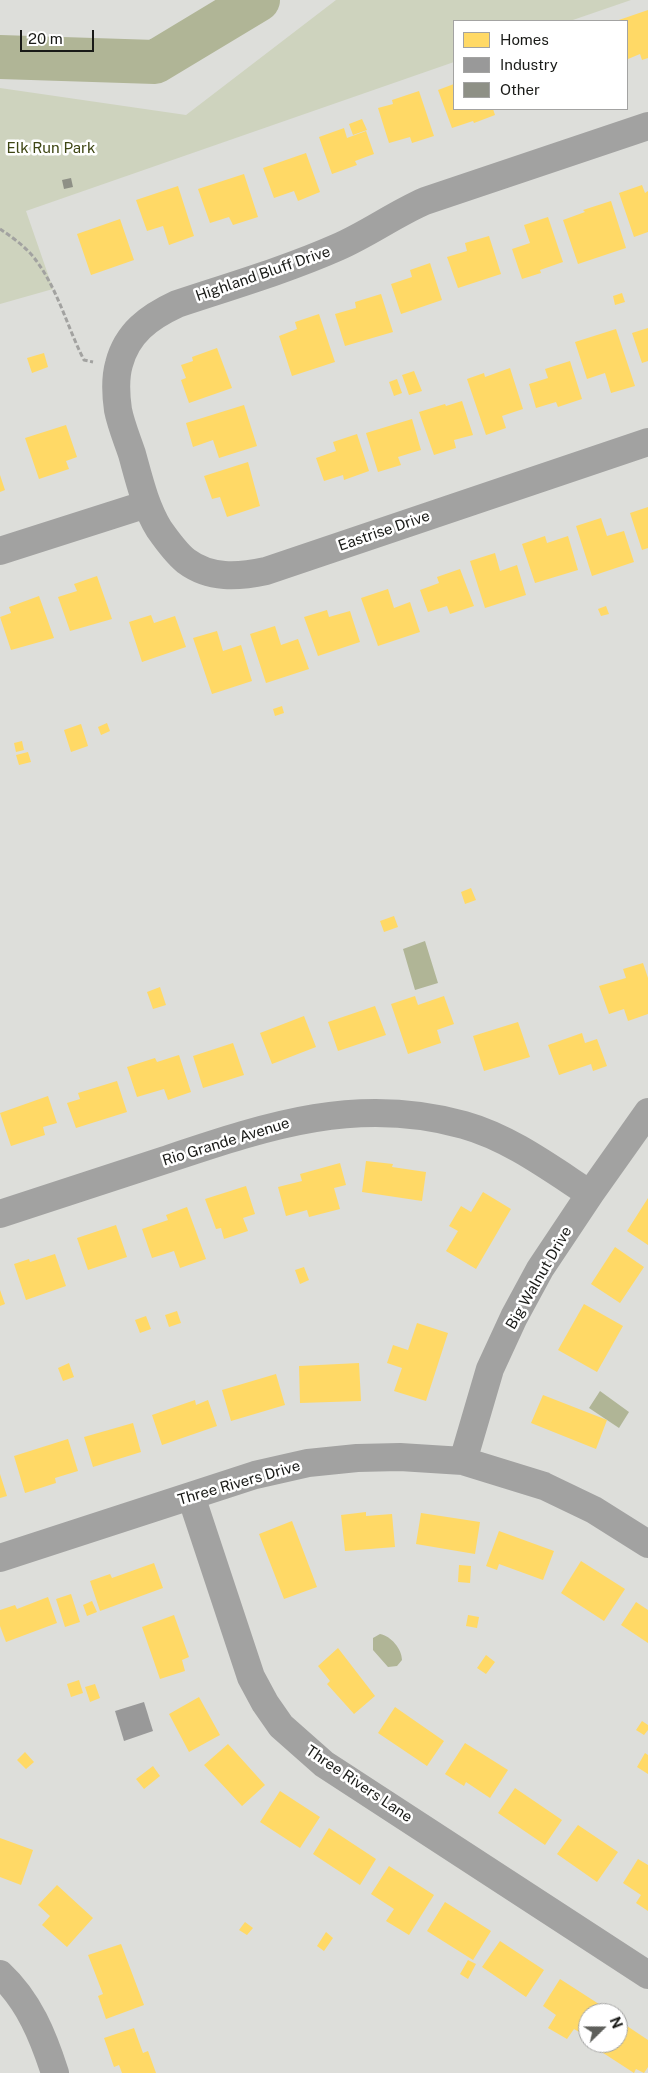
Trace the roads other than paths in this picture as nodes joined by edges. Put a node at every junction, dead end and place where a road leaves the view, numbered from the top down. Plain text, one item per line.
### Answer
1 (648, 126) edge
2 (648, 442) edge
3 (147, 504) junction
4 (0, 551) edge
5 (648, 1112) edge
6 (590, 1194) junction
7 (0, 1214) edge
8 (463, 1461) junction
9 (191, 1496) junction
10 (648, 1544) edge
11 (0, 1558) edge
12 (0, 1974) edge
13 (648, 1975) edge
14 (55, 2073) edge

1 - 3 street, Highland Bluff Drive
2 - 3 street, Eastrise Drive
3 - 4 street
5 - 6 street, Big Walnut Drive
6 - 7 street, Rio Grande Avenue
6 - 8 street, Big Walnut Drive
8 - 9 street, Three Rivers Drive
8 - 10 street, Three Rivers Drive
9 - 11 street, Three Rivers Drive
9 - 13 street, Three Rivers Lane
12 - 14 street

